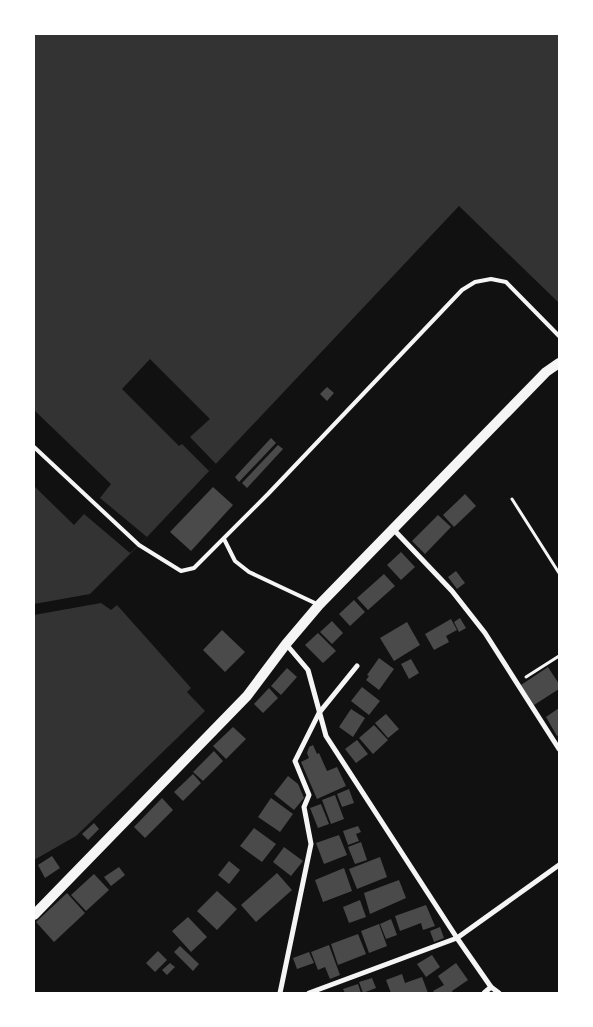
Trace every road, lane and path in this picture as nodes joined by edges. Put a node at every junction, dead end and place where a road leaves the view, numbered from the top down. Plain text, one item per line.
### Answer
1 (559, 336) edge
2 (559, 363) edge
3 (34, 446) edge
4 (512, 499) dead end
5 (394, 530) junction
6 (224, 539) junction
7 (559, 573) edge
8 (319, 605) junction
9 (286, 644) junction
10 (559, 656) edge
11 (357, 666) dead end
12 (517, 683) junction
13 (319, 713) junction
14 (559, 749) edge
15 (559, 865) edge
16 (34, 915) edge
17 (457, 938) junction
18 (491, 987) junction
19 (280, 993) edge
20 (309, 993) edge
21 (484, 993) edge
22 (499, 993) edge

1 - 6 lane
2 - 5 main road
3 - 6 lane
4 - 7 path
5 - 8 main road
5 - 12 street
6 - 8 lane
8 - 9 main road
9 - 13 street
9 - 16 main road
10 - 12 path
11 - 13 street
12 - 14 street
13 - 17 street
13 - 19 street
15 - 17 street
17 - 18 street
17 - 20 street
18 - 21 street
18 - 22 street

